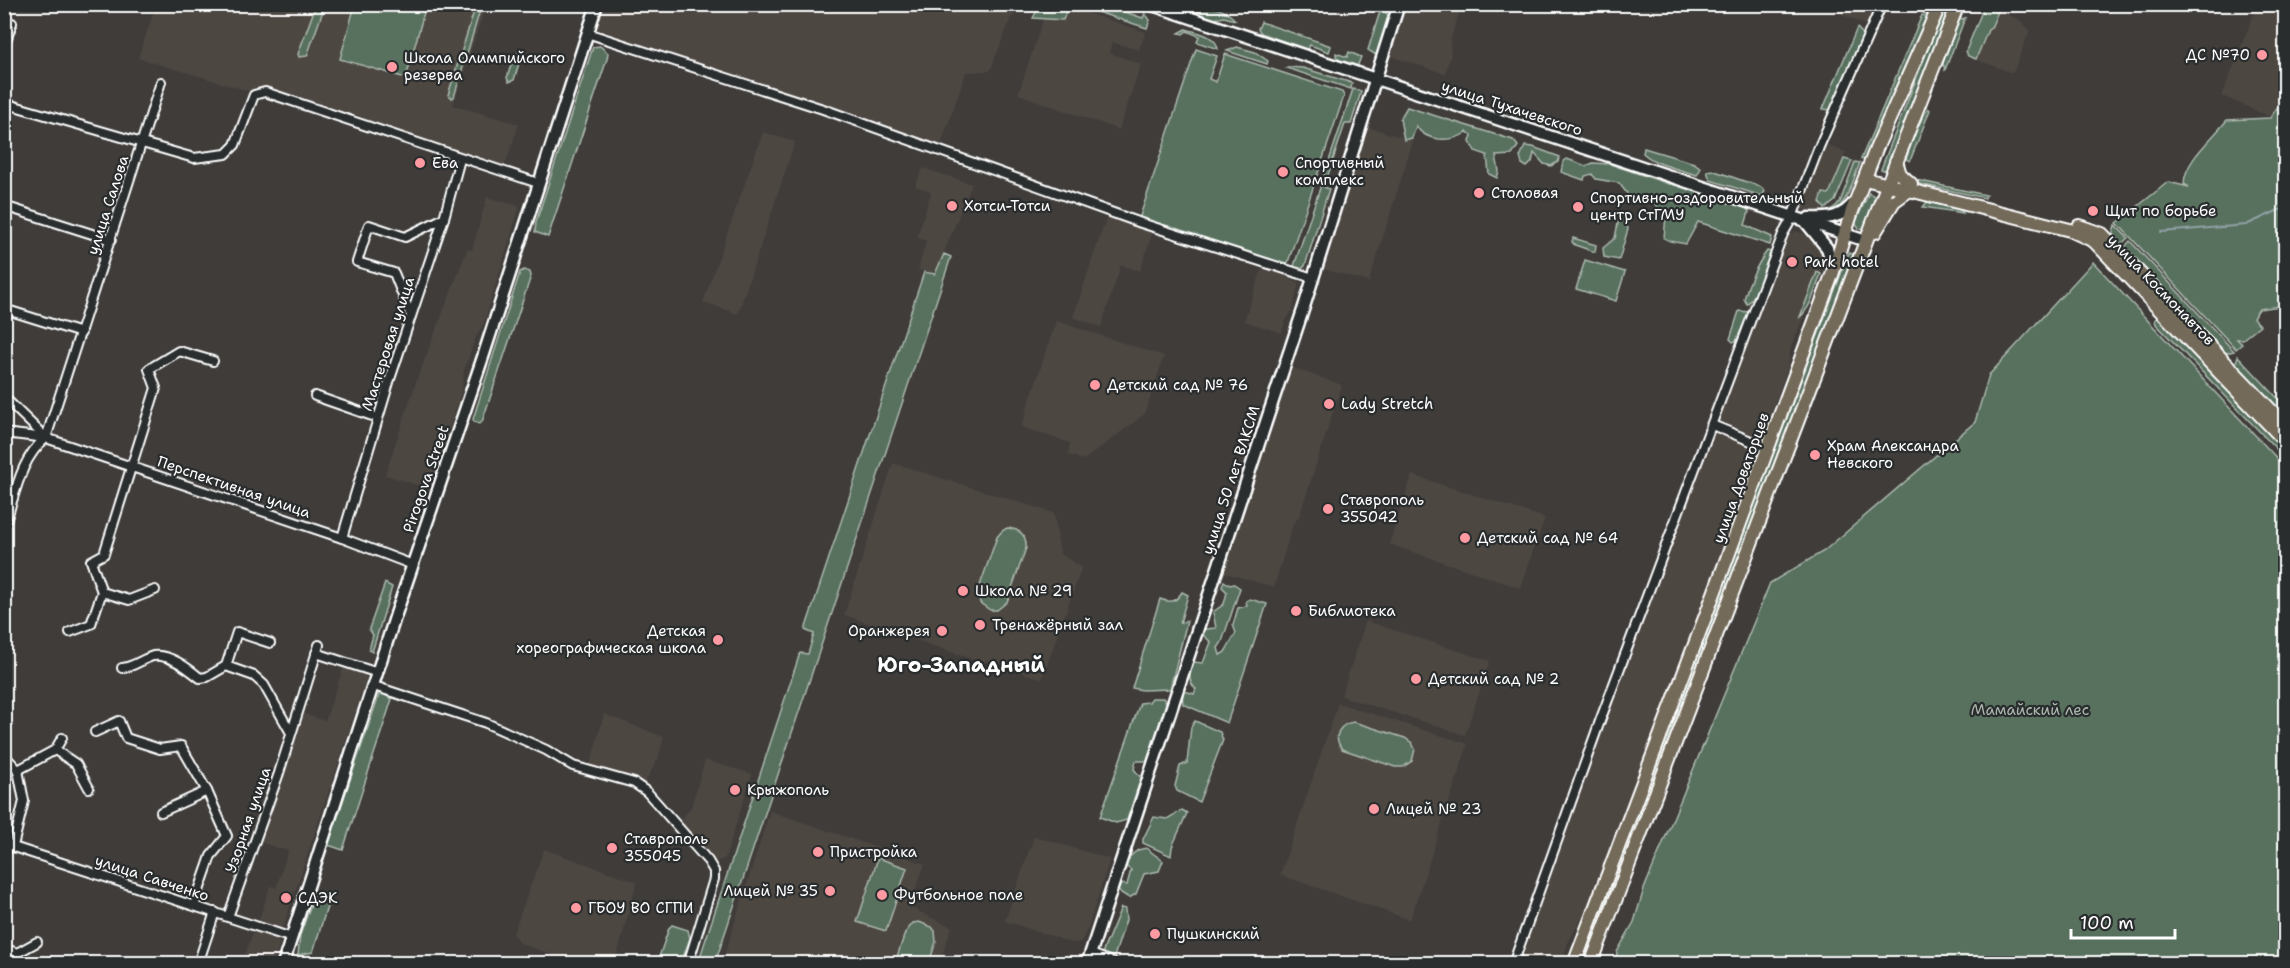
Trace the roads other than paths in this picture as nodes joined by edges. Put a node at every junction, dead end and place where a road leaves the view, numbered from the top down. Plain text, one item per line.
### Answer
1 (597, 4) edge
2 (1149, 4) edge
3 (1399, 4) edge
4 (1882, 4) edge
5 (1918, 4) edge
6 (1958, 4) edge
7 (1938, 9) edge
8 (12, 23) dead end
9 (587, 33) junction
10 (4, 46) edge
11 (1376, 79) junction
12 (161, 82) dead end
13 (4, 103) edge
14 (142, 143) junction
15 (460, 159) junction
16 (1896, 161) junction
17 (1866, 176) junction
18 (1885, 182) junction
19 (538, 183) junction
20 (1909, 188) junction
21 (1857, 198) junction
22 (4, 206) edge
23 (444, 218) junction
24 (1798, 219) junction
25 (1845, 234) junction
26 (111, 240) junction
27 (1866, 241) junction
28 (1834, 270) junction
29 (1313, 278) junction
30 (4, 309) edge
31 (411, 316) junction
32 (81, 333) junction
33 (213, 361) dead end
34 (315, 396) dead end
35 (4, 398) edge
36 (378, 418) junction
37 (1712, 425) junction
38 (2286, 426) edge
39 (4, 432) edge
40 (46, 438) junction
41 (2286, 442) edge
42 (1768, 448) junction
43 (132, 466) junction
44 (4, 527) edge
45 (342, 538) junction
46 (413, 565) junction
47 (155, 590) dead end
48 (102, 592) junction
49 (70, 632) dead end
50 (270, 643) dead end
51 (226, 666) junction
52 (122, 668) dead end
53 (378, 673) junction
54 (374, 686) junction
55 (95, 732) dead end
56 (291, 733) junction
57 (62, 738) dead end
58 (55, 750) junction
59 (4, 755) edge
60 (18, 770) junction
61 (89, 788) dead end
62 (207, 791) junction
63 (161, 812) dead end
64 (8, 845) edge
65 (4, 857) edge
66 (194, 905) junction
67 (215, 912) junction
68 (228, 917) junction
69 (291, 938) junction
70 (37, 942) dead end
71 (4, 948) edge
72 (17, 953) junction
73 (1089, 958) edge
74 (14, 963) edge
75 (198, 963) edge
76 (283, 963) edge
77 (688, 963) edge
78 (1117, 963) edge
79 (1513, 963) edge
80 (1574, 963) edge
81 (1592, 963) edge

1 - 9 street, Pirogova Street
2 - 11 street, улица Тухачевского
3 - 11 street, улица 50 лет ВЛКСМ
4 - 24 street
5 - 7 street
6 - 16 main road
7 - 17 main road, улица Доваторцев
8 - 10 street
9 - 19 street, Pirogova Street
9 - 29 street
11 - 24 street, улица Тухачевского
11 - 29 street, улица 50 лет ВЛКСМ
12 - 14 street
13 - 14 street
14 - 15 street, улица Салова
14 - 26 street, улица Салова
15 - 19 street, улица Салова
15 - 23 street, Мастеровая улица
16 - 18 main road
16 - 20 main road
17 - 18 main road
17 - 21 main road, улица Доваторцев
18 - 20 main road
18 - 27 main road
19 - 46 street, Pirogova Street
20 - 27 main road
20 - 38 main road, улица Космонавтов
20 - 41 main road, улица Космонавтов
21 - 24 street
21 - 25 main road, улица Доваторцев
22 - 26 street
23 - 31 street, Мастеровая улица
23 - 31 street
24 - 25 street, улица Тухачевского
24 - 28 street
24 - 37 street
25 - 27 street, улица Тухачевского
25 - 28 main road, улица Доваторцев
26 - 32 street, улица Салова
27 - 81 main road
28 - 42 main road, улица Доваторцев
29 - 73 street, улица 50 лет ВЛКСМ
30 - 32 street
31 - 36 street, Мастеровая улица
32 - 40 street, улица Салова
33 - 43 street
34 - 36 street
35 - 40 street, Перспективная улица
36 - 45 street, Мастеровая улица
37 - 42 street
37 - 79 street
39 - 40 street, Перспективная улица
40 - 43 street, Перспективная улица
40 - 44 street, улица Салова
42 - 80 main road, улица Доваторцев
43 - 45 street, Перспективная улица
43 - 48 street
45 - 46 street, Перспективная улица
46 - 53 street, Pirogova Street
47 - 48 street
48 - 49 street
50 - 51 street
51 - 52 street
51 - 56 street
53 - 54 street, Pirogova Street
53 - 56 street, Узорная улица
54 - 69 street, Pirogova Street
54 - 77 street
55 - 62 street, Узорная улица
56 - 68 street, Узорная улица
57 - 58 street
58 - 60 street
58 - 61 street
59 - 60 street
60 - 64 street
62 - 63 street
62 - 66 street, Узорная улица
64 - 65 street
64 - 66 street, улица Савченко
66 - 67 street, улица Савченко
67 - 68 street, улица Савченко
67 - 75 street
68 - 69 street, улица Савченко
69 - 76 street, Pirogova Street
70 - 72 street
71 - 72 street
72 - 74 street
73 - 78 street

